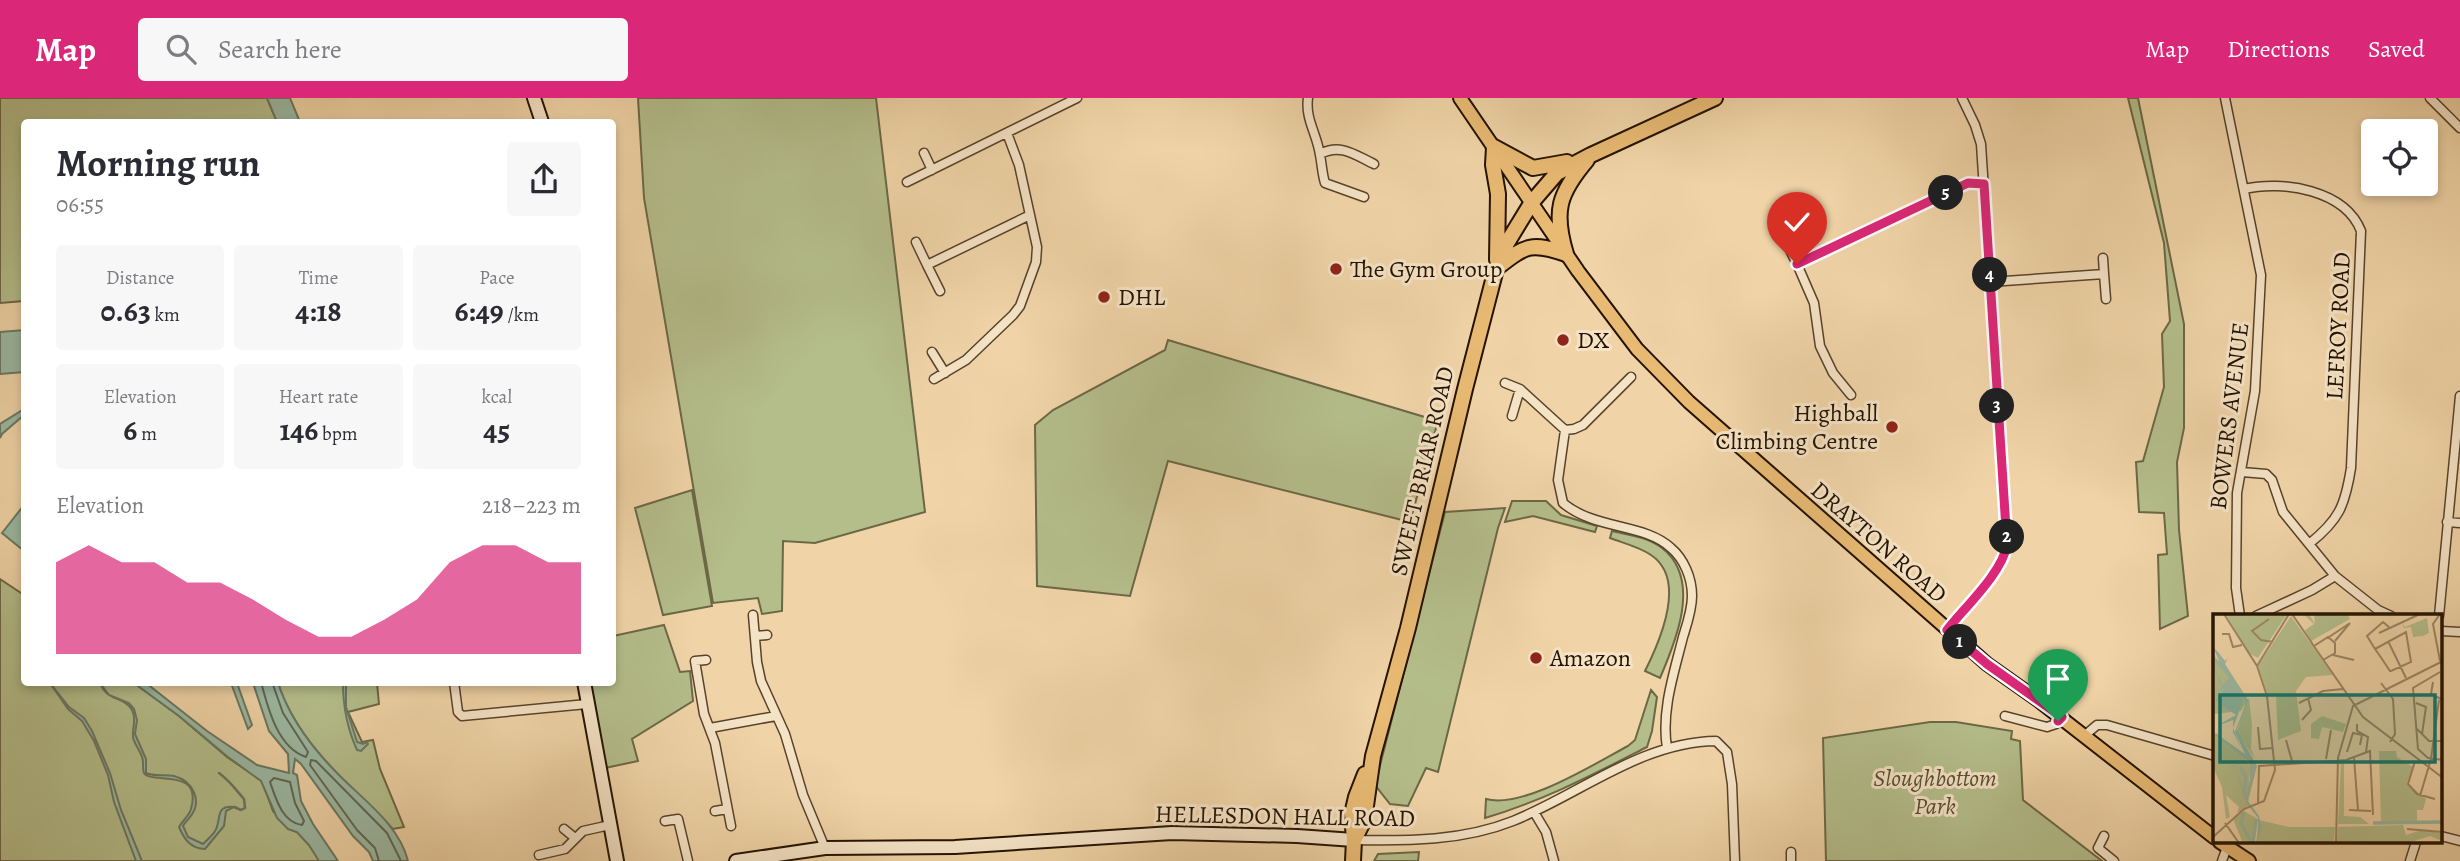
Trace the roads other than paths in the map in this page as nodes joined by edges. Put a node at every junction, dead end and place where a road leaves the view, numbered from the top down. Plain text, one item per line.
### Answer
1 (534, 98) edge
2 (1077, 98) edge
3 (1308, 98) edge
4 (1460, 98) edge
5 (1716, 98) edge
6 (1962, 98) edge
7 (2225, 98) edge
8 (2430, 98) edge
9 (1067, 100) edge
10 (541, 119) edge
11 (2460, 128) edge
12 (1007, 133) junction
13 (1494, 147) junction
14 (924, 153) dead end
15 (1320, 154) junction
16 (1591, 155) junction
17 (1374, 164) dead end
18 (932, 170) junction
19 (907, 182) dead end
20 (1984, 184) junction
21 (2244, 189) junction
22 (1364, 197) dead end
23 (1532, 202) junction
24 (1030, 215) junction
25 (916, 242) dead end
26 (1788, 246) dead end
27 (1566, 254) junction
28 (2103, 258) dead end
29 (1797, 264) junction
30 (927, 265) junction
31 (1496, 269) junction
32 (2105, 274) junction
33 (1990, 282) junction
34 (940, 291) dead end
35 (2106, 299) dead end
36 (932, 352) dead end
37 (945, 373) junction
38 (1631, 377) dead end
39 (934, 379) dead end
40 (1506, 383) dead end
41 (1520, 389) junction
42 (1851, 395) dead end
43 (2460, 396) edge
44 (1512, 416) dead end
45 (1565, 430) junction
46 (2242, 472) junction
47 (2447, 523) junction
48 (2460, 523) edge
49 (2309, 544) junction
50 (2335, 576) junction
51 (2240, 614) edge
52 (2260, 614) edge
53 (2387, 614) edge
54 (2439, 614) edge
55 (753, 615) dead end
56 (1947, 630) junction
57 (2442, 631) edge
58 (2460, 632) edge
59 (767, 635) dead end
60 (755, 636) junction
61 (706, 660) dead end
62 (695, 661) junction
63 (685, 663) dead end
64 (455, 686) edge
65 (585, 686) edge
66 (587, 704) junction
67 (776, 716) junction
68 (2005, 716) dead end
69 (2062, 717) junction
70 (710, 728) junction
71 (2084, 736) junction
72 (1667, 748) junction
73 (2213, 755) edge
74 (727, 809) junction
75 (715, 811) dead end
76 (1534, 812) junction
77 (665, 821) dead end
78 (610, 825) junction
79 (731, 826) dead end
80 (564, 829) dead end
81 (2104, 836) dead end
82 (2213, 836) edge
83 (2442, 836) edge
84 (576, 838) junction
85 (1354, 840) junction
86 (2460, 841) edge
87 (2415, 844) edge
88 (2224, 845) edge
89 (825, 848) junction
90 (539, 855) dead end
91 (617, 861) edge
92 (688, 861) edge
93 (736, 861) edge
94 (1353, 861) edge
95 (1554, 861) edge
96 (1735, 861) edge
97 (2114, 861) edge
98 (2222, 861) edge
99 (2249, 861) edge
100 (2410, 861) edge

1 - 10 street
2 - 9 street
3 - 15 street
4 - 13 main road, DRAYTON ROAD
5 - 16 highway
6 - 20 street
7 - 21 street, BOWERS AVENUE
8 - 11 street
9 - 12 street
12 - 18 street
12 - 24 street
13 - 16 highway
13 - 23 main road, DRAYTON ROAD
13 - 31 highway
14 - 18 street
15 - 17 street
15 - 22 street
16 - 23 highway, SWEET BRIAR ROAD
16 - 27 highway
18 - 19 street
20 - 29 street
20 - 33 street
21 - 46 street, BOWERS AVENUE
21 - 49 street, LEFROY ROAD
23 - 27 main road, DRAYTON ROAD
23 - 31 highway, SWEET BRIAR ROAD
24 - 30 street
24 - 37 street
25 - 30 street
26 - 29 street
27 - 31 highway
27 - 56 main road, DRAYTON ROAD
28 - 32 street
29 - 42 street
30 - 34 street
31 - 85 highway, SWEET BRIAR ROAD
32 - 33 street
32 - 35 street
33 - 56 street
36 - 37 street
37 - 39 street
38 - 45 street
40 - 41 street
41 - 44 street
41 - 45 street
43 - 47 street
45 - 72 street
46 - 49 street
46 - 51 street, BOWERS AVENUE
47 - 48 street
47 - 54 street
49 - 50 street
50 - 52 street
50 - 53 street
55 - 60 street
56 - 69 main road, DRAYTON ROAD
57 - 58 street
59 - 60 street
60 - 67 street
61 - 62 street
62 - 63 street
62 - 70 street
64 - 66 street
65 - 66 street
66 - 78 street
67 - 70 street
67 - 89 street
68 - 69 street
69 - 71 main road, DRAYTON ROAD
70 - 74 street
71 - 73 street
71 - 82 main road, DRAYTON ROAD
72 - 76 street, HELLESDON HALL ROAD
72 - 96 street, HELLESDON HALL ROAD
74 - 75 street
74 - 79 street
76 - 85 street, HELLESDON HALL ROAD
76 - 95 street
77 - 92 street
78 - 84 street
78 - 91 street
80 - 84 street
81 - 97 street
83 - 86 street
84 - 90 street
85 - 89 street, HELLESDON HALL ROAD
85 - 94 highway, SWEET BRIAR ROAD
87 - 100 street
88 - 98 street
88 - 99 main road
89 - 93 street, HELLESDON HALL ROAD

